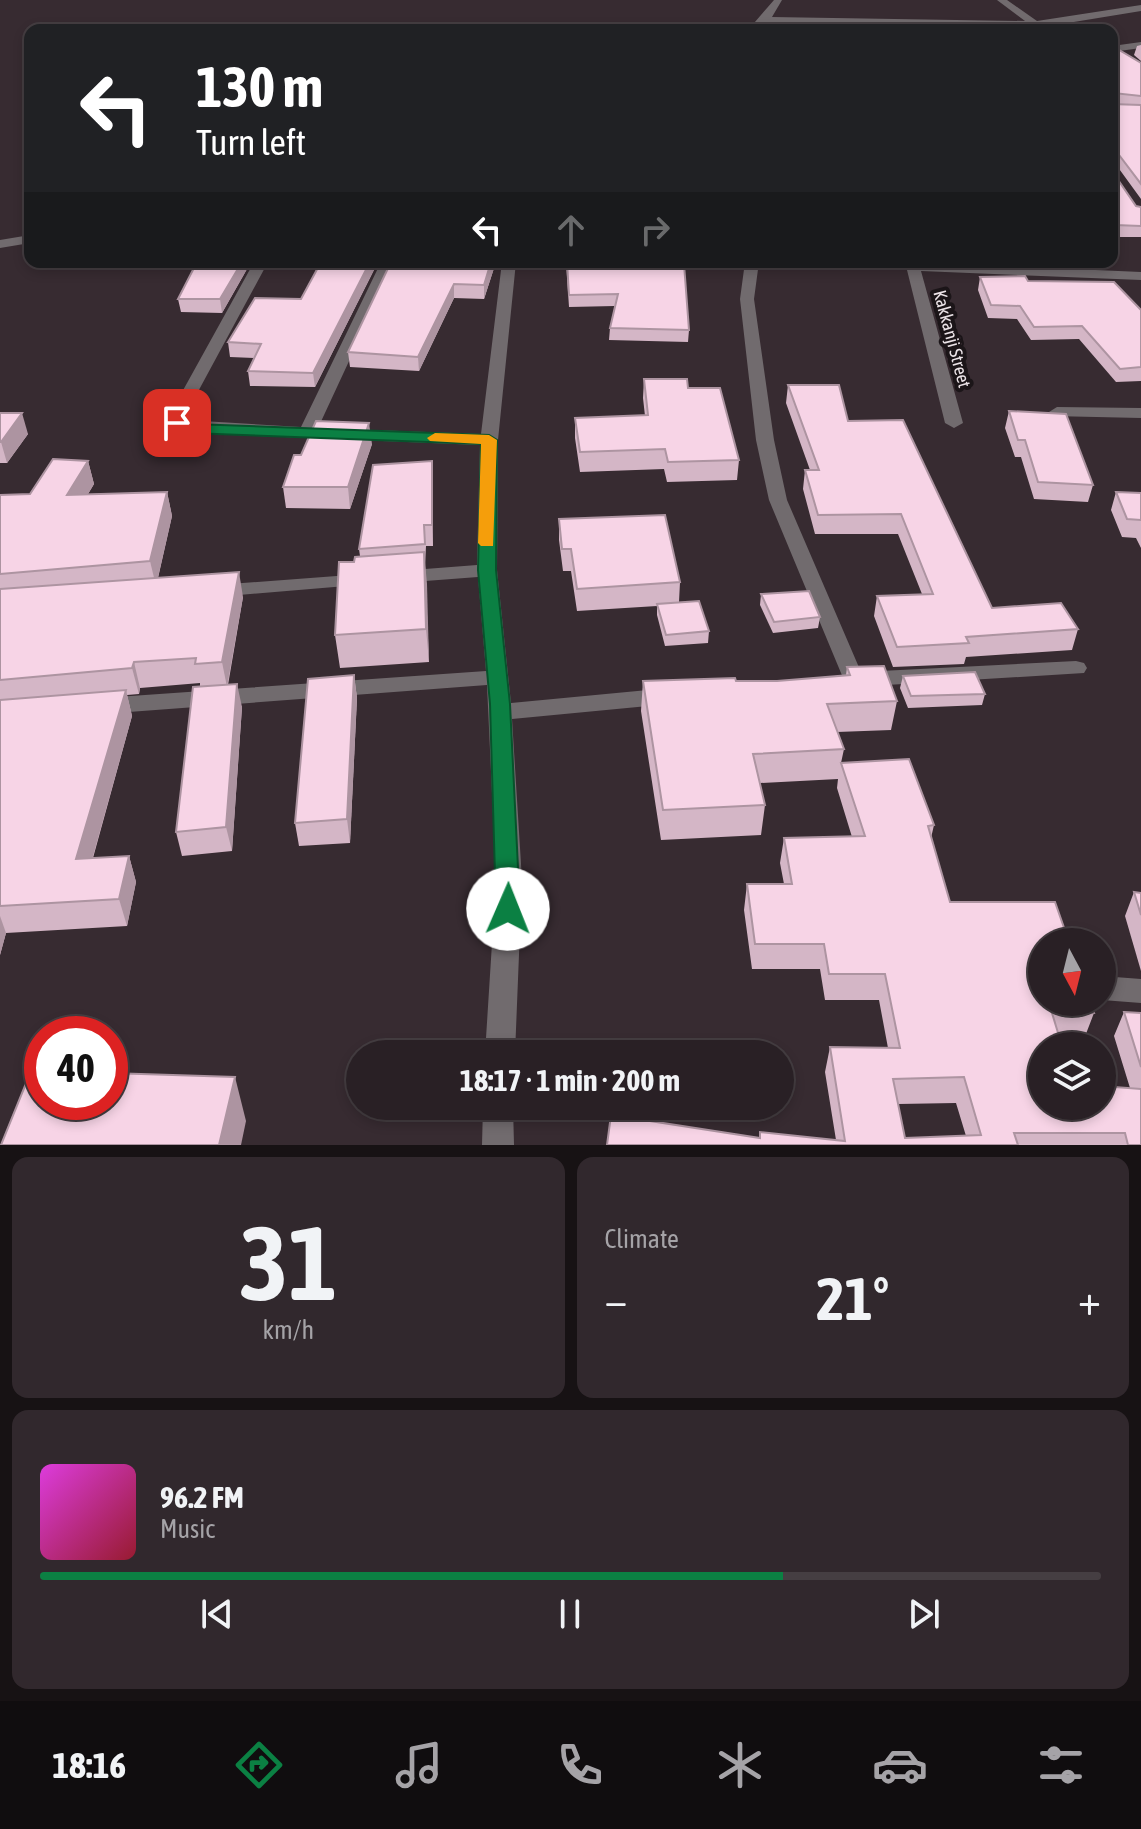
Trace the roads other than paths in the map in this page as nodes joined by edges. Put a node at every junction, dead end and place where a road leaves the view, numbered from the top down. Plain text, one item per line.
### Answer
1 (778, 0) edge
2 (1001, 0) edge
3 (1113, 0) edge
4 (1135, 9) edge
5 (763, 20) junction
6 (759, 24) edge
7 (921, 24) edge
8 (1036, 24) edge
9 (1056, 24) edge
10 (1141, 45) edge
11 (1118, 48) edge
12 (1118, 52) edge
13 (1132, 62) edge
14 (24, 240) edge
15 (0, 244) edge
16 (258, 268) edge
17 (385, 268) edge
18 (508, 268) edge
19 (751, 268) edge
20 (914, 268) edge
21 (1009, 268) edge
22 (1141, 276) edge
23 (1057, 412) edge
24 (1141, 413) edge
25 (954, 423) dead end
26 (307, 433) junction
27 (489, 440) junction
28 (487, 570) junction
29 (188, 593) edge
30 (1076, 668) dead end
31 (497, 677) junction
32 (854, 680) junction
33 (822, 682) edge
34 (697, 694) edge
35 (75, 708) edge
36 (500, 712) junction
37 (1116, 989) edge
38 (1141, 991) edge
39 (501, 1040) edge
40 (498, 1120) edge
41 (498, 1145) edge

1 - 5 street
2 - 8 street
3 - 4 street
4 - 9 street
5 - 6 street
5 - 7 street
10 - 11 street
12 - 13 street
14 - 15 street
16 - 26 street
17 - 26 street
18 - 27 street
19 - 32 street
20 - 25 street, Kakkanji Street
21 - 22 street
23 - 24 street
26 - 27 street
27 - 28 street
28 - 29 street
28 - 31 street
30 - 32 street
31 - 35 street
31 - 36 street
32 - 33 street
34 - 36 street
36 - 39 street
37 - 38 street
40 - 41 street

